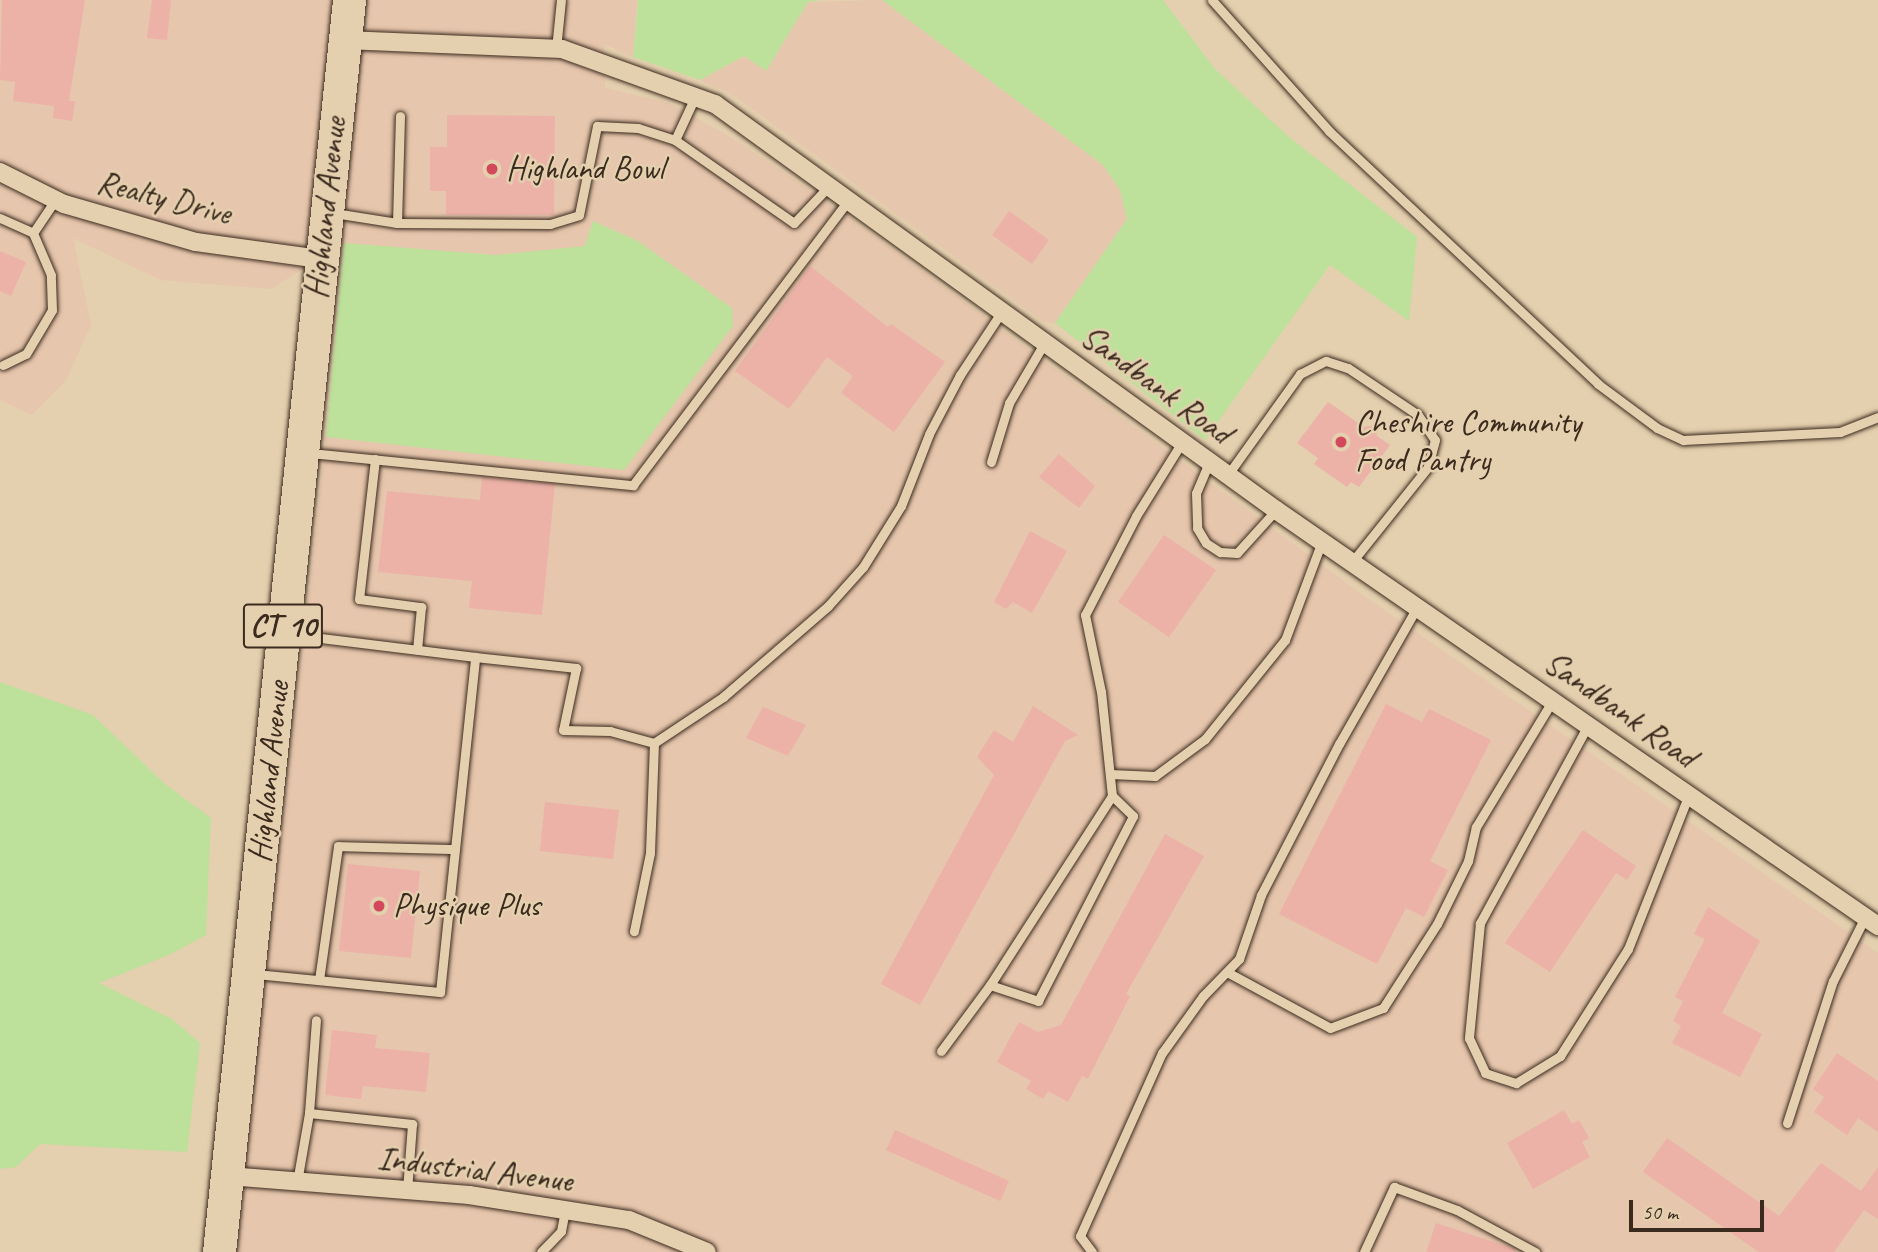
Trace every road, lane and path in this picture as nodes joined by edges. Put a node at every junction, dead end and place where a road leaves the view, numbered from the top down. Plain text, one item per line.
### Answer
1 (349, 0) edge
2 (561, 0) edge
3 (1212, 0) edge
4 (345, 40) junction
5 (556, 49) junction
6 (695, 97) junction
7 (400, 116) dead end
8 (675, 140) junction
9 (0, 172) edge
10 (828, 187) junction
11 (55, 200) junction
12 (848, 201) junction
13 (326, 212) junction
14 (0, 218) edge
15 (397, 223) junction
16 (33, 233) junction
17 (320, 259) junction
18 (1002, 311) junction
19 (1045, 342) junction
20 (4, 365) dead end
21 (1878, 417) edge
22 (1183, 440) junction
23 (301, 452) junction
24 (375, 459) junction
25 (1210, 459) junction
26 (991, 462) dead end
27 (1228, 473) junction
28 (1276, 510) junction
29 (1322, 540) junction
30 (1352, 562) junction
31 (1417, 607) junction
32 (283, 634) junction
33 (417, 650) junction
34 (475, 657) junction
35 (1553, 700) junction
36 (1588, 725) junction
37 (654, 743) junction
38 (1110, 774) junction
39 (1689, 794) junction
40 (1112, 796) junction
41 (455, 849) junction
42 (1871, 921) edge
43 (634, 930) dead end
44 (1227, 972) junction
45 (248, 974) junction
46 (319, 980) junction
47 (990, 985) junction
48 (316, 1020) dead end
49 (941, 1051) dead end
50 (309, 1113) junction
51 (1787, 1123) dead end
52 (228, 1176) junction
53 (297, 1182) junction
54 (407, 1190) junction
55 (565, 1210) junction
56 (219, 1252) edge
57 (541, 1252) edge
58 (708, 1252) edge
59 (1092, 1252) edge
60 (1364, 1252) edge
61 (1535, 1252) edge

1 - 4 highway, Highland Avenue / CT 10
2 - 5 lane
3 - 21 lane
4 - 5 street, Sandbank Road
4 - 13 highway, Highland Avenue / CT 10
5 - 6 street, Sandbank Road
6 - 8 lane
6 - 10 street, Sandbank Road
7 - 15 lane
8 - 10 lane
8 - 15 lane
9 - 11 street, Realty Drive
10 - 12 street, Sandbank Road
11 - 16 lane
11 - 17 street, Realty Drive
12 - 18 street, Sandbank Road
12 - 24 lane
13 - 15 lane
13 - 17 highway, Highland Avenue / CT 10
14 - 16 lane
16 - 20 lane
17 - 23 highway, Highland Avenue / CT 10
18 - 19 street, Sandbank Road
18 - 37 lane
19 - 22 street, Sandbank Road
19 - 26 lane
22 - 25 street, Sandbank Road
22 - 38 lane
23 - 24 lane
23 - 32 highway, Highland Avenue / CT 10
24 - 33 lane
25 - 27 street, Sandbank Road
25 - 28 lane
27 - 28 street, Sandbank Road
27 - 30 lane
28 - 29 street, Sandbank Road
29 - 30 street, Sandbank Road
29 - 38 lane
30 - 31 street, Sandbank Road
31 - 35 street, Sandbank Road
31 - 44 lane
32 - 33 lane
32 - 45 highway, Highland Avenue / CT 10
33 - 34 lane
34 - 37 lane
34 - 41 lane
35 - 36 street, Sandbank Road
35 - 44 lane
36 - 39 street, Sandbank Road
36 - 39 lane
37 - 43 lane
38 - 40 lane
39 - 42 street, Sandbank Road
40 - 47 lane
40 - 47 lane
41 - 46 lane
41 - 46 lane
42 - 51 lane
44 - 59 lane
45 - 46 lane
45 - 52 highway, Highland Avenue / CT 10
47 - 49 lane
48 - 50 lane
50 - 53 lane
50 - 54 lane
52 - 53 street, Industrial Avenue
52 - 56 highway, Highland Avenue / CT 10
53 - 54 street, Industrial Avenue
54 - 55 street, Industrial Avenue
55 - 57 lane
55 - 58 street, Industrial Avenue
60 - 61 lane

